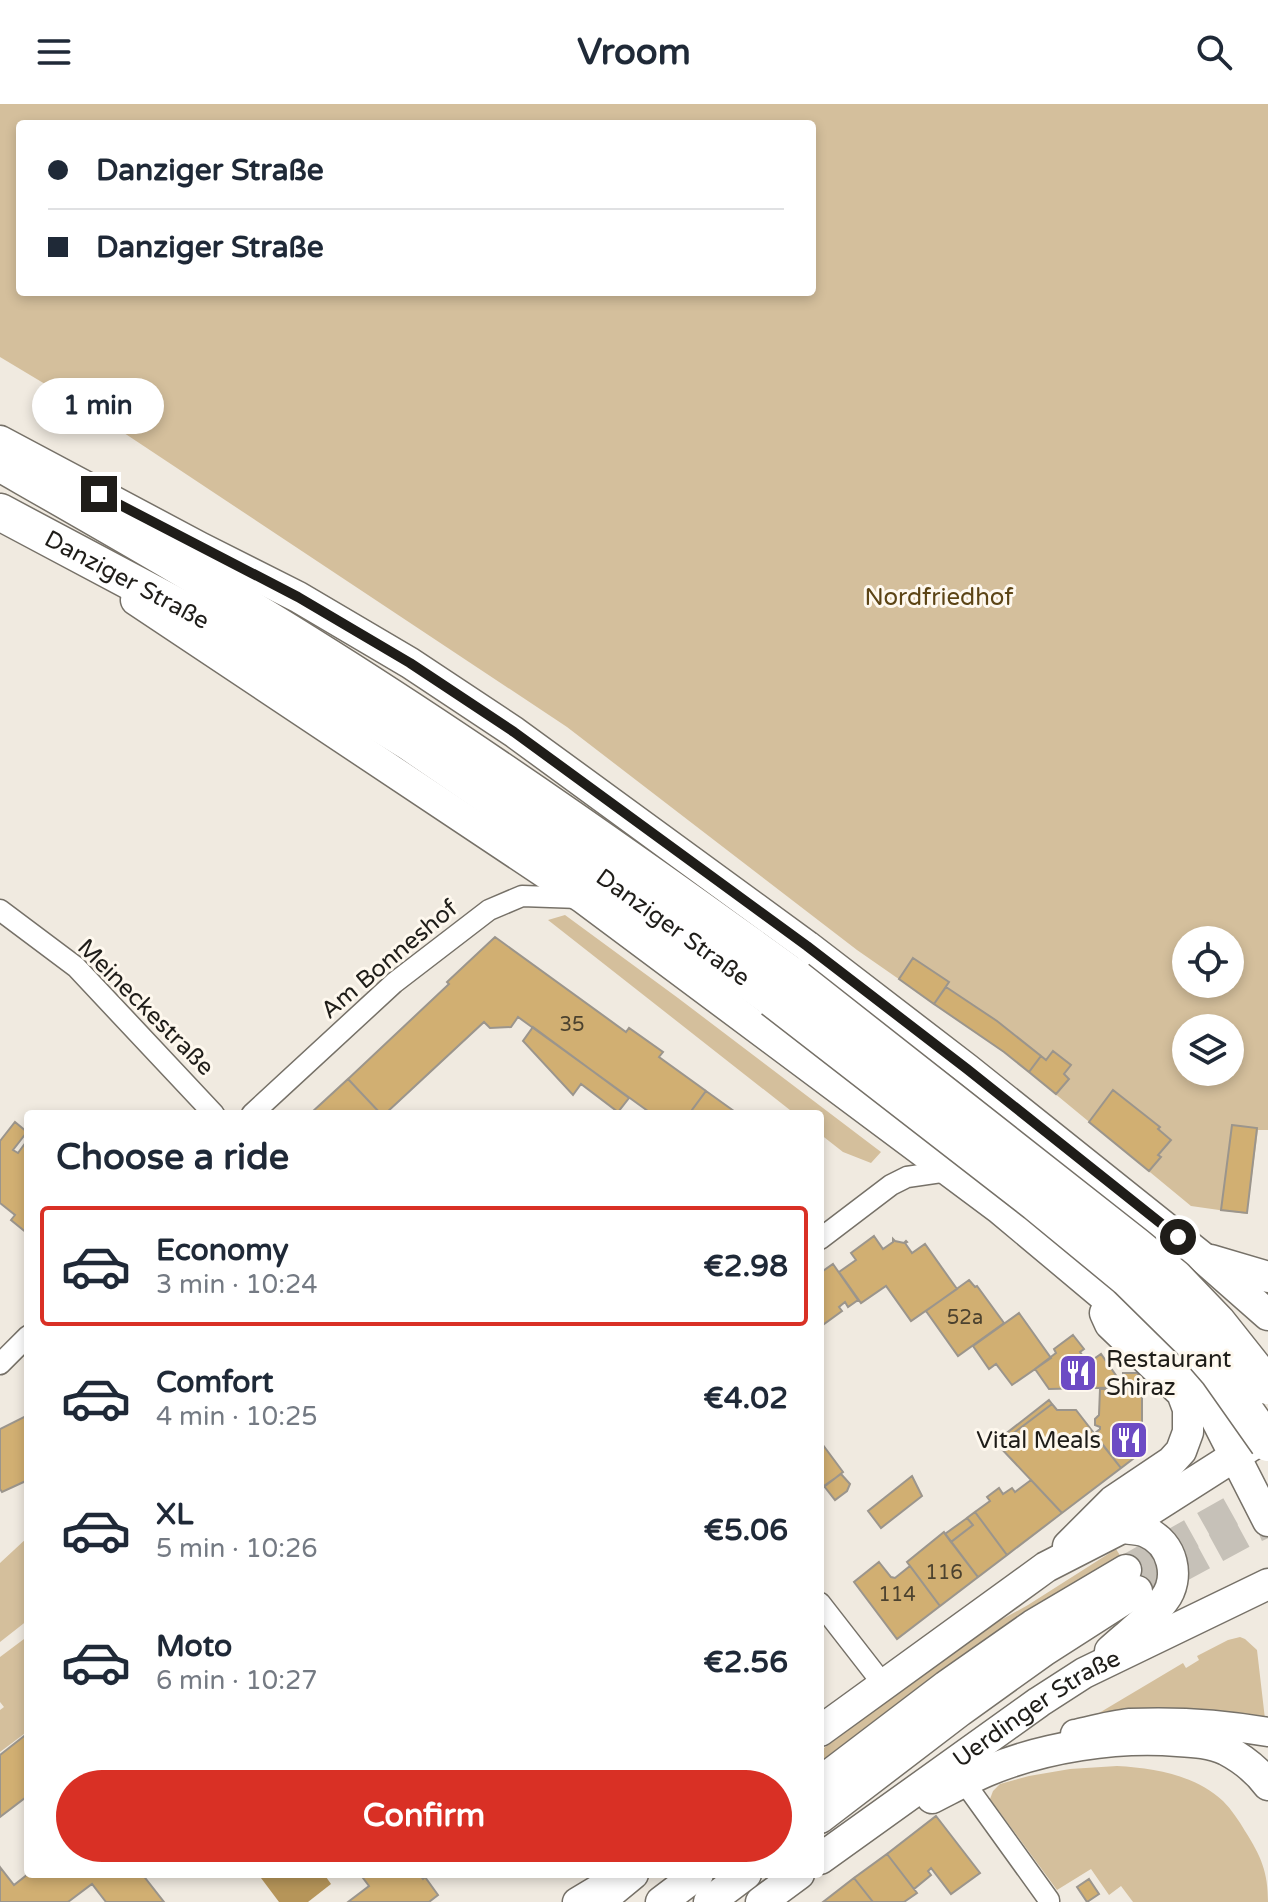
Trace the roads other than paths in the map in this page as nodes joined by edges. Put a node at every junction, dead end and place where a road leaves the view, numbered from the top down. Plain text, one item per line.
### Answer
1 (0, 441) edge
2 (0, 463) edge
3 (0, 513) edge
4 (583, 898) junction
5 (0, 910) edge
6 (785, 989) junction
7 (210, 1110) edge
8 (256, 1110) edge
9 (948, 1171) junction
10 (824, 1236) edge
11 (1202, 1257) junction
12 (1268, 1277) edge
13 (1092, 1287) junction
14 (1123, 1312) junction
15 (1268, 1315) edge
16 (24, 1340) edge
17 (0, 1364) edge
18 (1268, 1386) edge
19 (1268, 1419) edge
20 (1268, 1435) edge
21 (1252, 1450) edge
22 (1268, 1469) edge
23 (1268, 1521) edge
24 (1122, 1528) junction
25 (1046, 1567) junction
26 (1268, 1584) edge
27 (824, 1608) edge
28 (1084, 1673) junction
29 (883, 1684) junction
30 (824, 1728) edge
31 (1268, 1732) edge
32 (977, 1776) junction
33 (824, 1779) edge
34 (1268, 1785) edge
35 (824, 1815) edge
36 (824, 1856) edge
37 (618, 1878) edge
38 (628, 1878) edge
39 (693, 1878) edge
40 (741, 1878) edge
41 (794, 1878) edge
42 (577, 1902) edge
43 (599, 1902) edge
44 (661, 1902) edge
45 (709, 1902) edge
46 (761, 1902) edge
47 (1049, 1902) edge

1 - 11 main road
2 - 6 highway, Danziger Straße
3 - 4 main road, Danziger Straße
3 - 6 highway, Danziger Straße
4 - 8 street, Am Bonneshof
4 - 9 main road, Danziger Straße
5 - 7 street, Meineckestraße
6 - 18 highway, Danziger Straße, bridge
6 - 21 highway, Danziger Straße, bridge
9 - 10 street
9 - 13 main road, Danziger Straße
11 - 12 main road
11 - 13 main road
11 - 15 main road
13 - 14 main road, Danziger Straße
13 - 25 main road
14 - 19 main road
14 - 21 main road
16 - 17 street
20 - 21 main road
21 - 22 main road
21 - 23 main road
21 - 24 main road
24 - 25 main road
24 - 28 main road
25 - 29 main road
26 - 28 main road, Uerdinger Straße
27 - 29 street
28 - 36 main road, Uerdinger Straße
29 - 30 main road
31 - 32 street, Uerdinger Straße
32 - 34 main road
32 - 36 main road
32 - 47 street, Uerdinger Straße
33 - 35 main road
37 - 42 street
38 - 43 main road
39 - 44 main road
40 - 45 main road
41 - 46 main road

